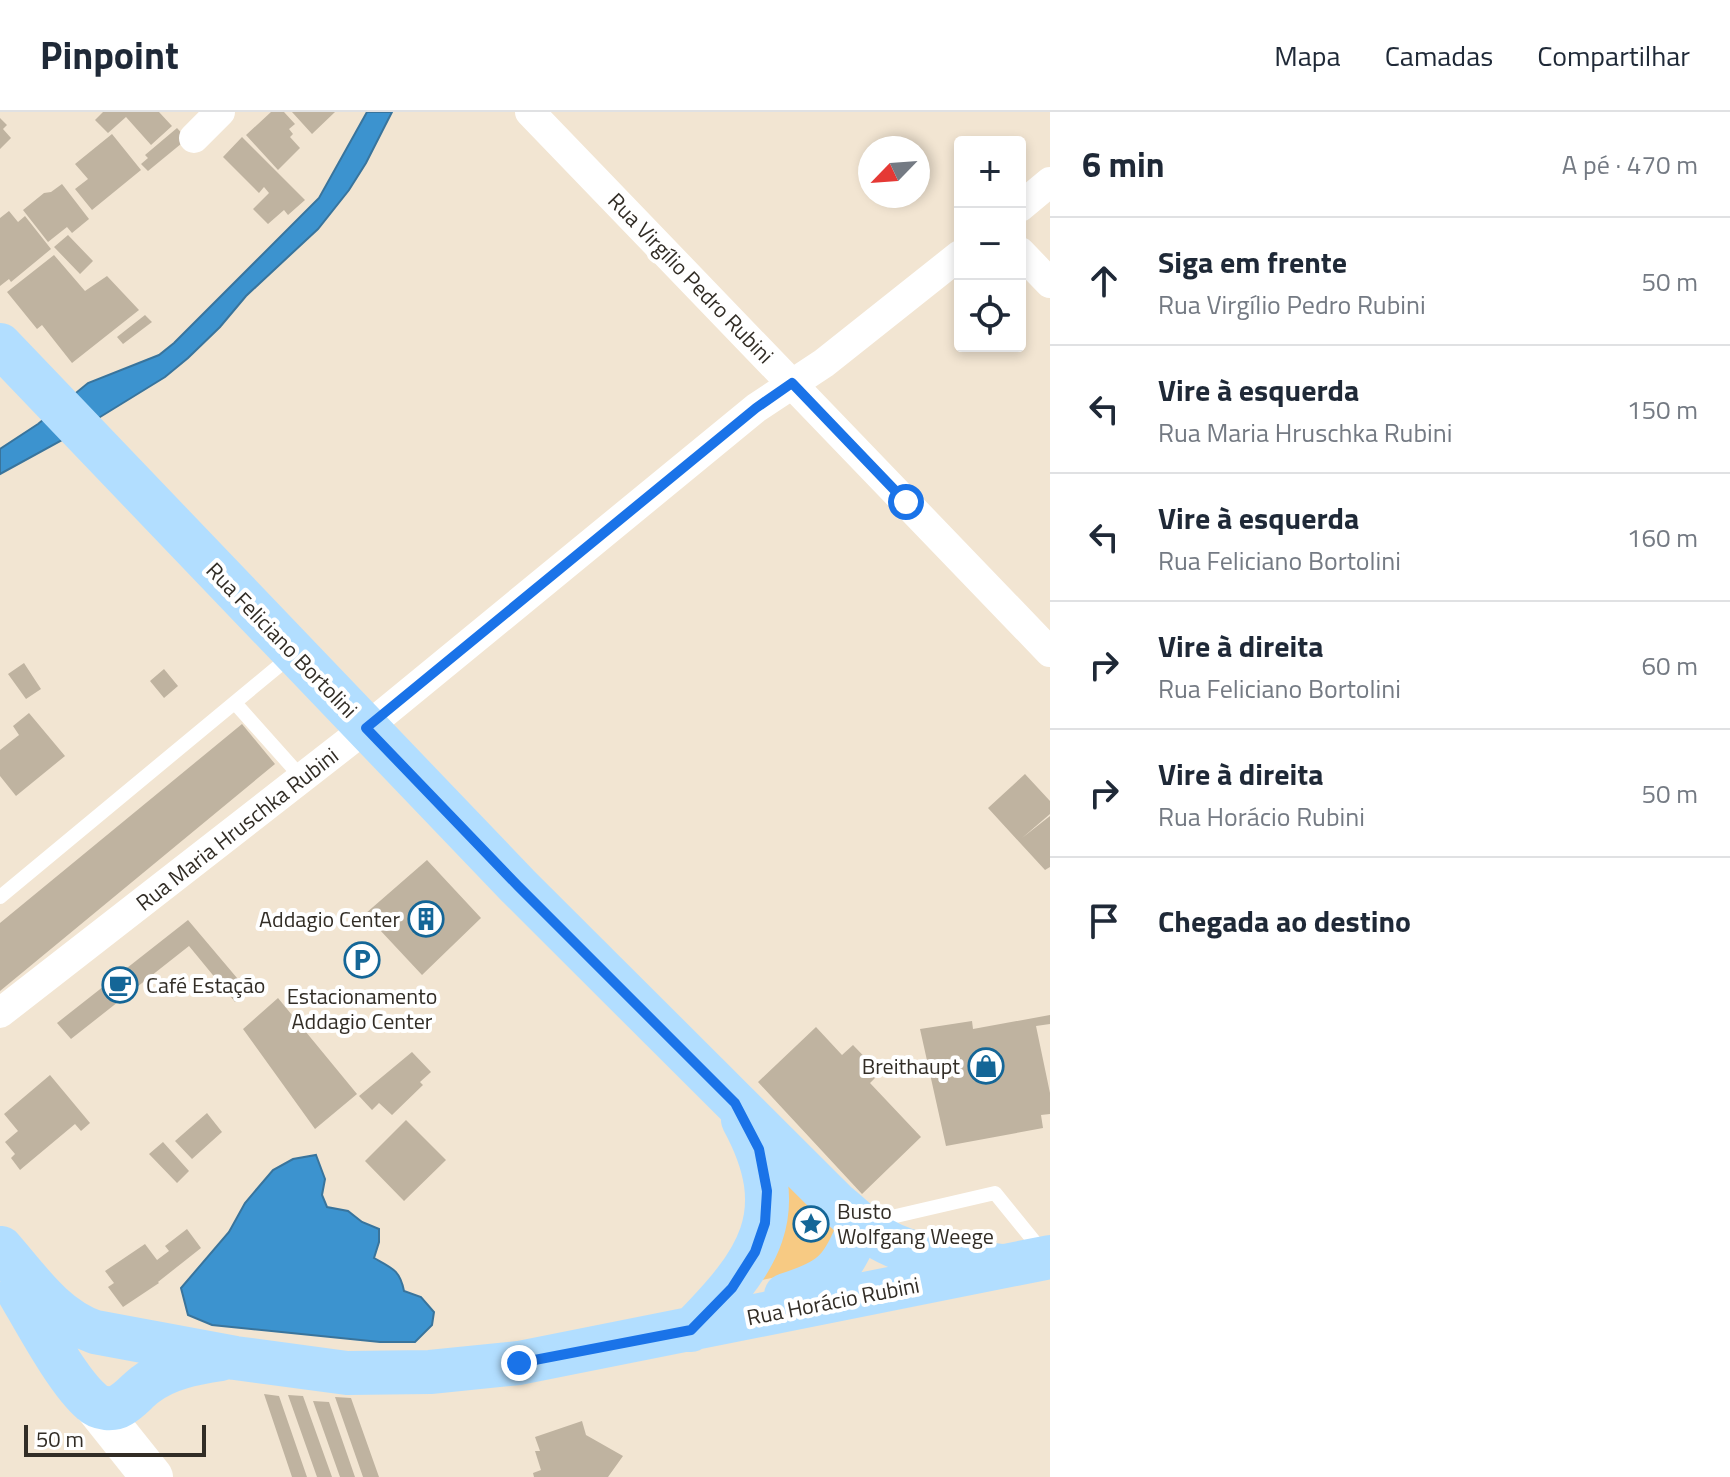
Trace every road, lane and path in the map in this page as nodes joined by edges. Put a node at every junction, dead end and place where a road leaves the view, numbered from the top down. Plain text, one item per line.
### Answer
1 (220, 112) edge
2 (530, 112) edge
3 (194, 138) dead end
4 (1050, 182) edge
5 (1026, 202) edge
6 (1026, 258) edge
7 (954, 260) edge
8 (1050, 283) edge
9 (0, 345) edge
10 (792, 383) junction
11 (1050, 652) edge
12 (295, 653) junction
13 (235, 703) junction
14 (366, 728) junction
15 (302, 778) junction
16 (0, 897) edge
17 (0, 1013) edge
18 (735, 1103) junction
19 (861, 1224) junction
20 (1, 1247) edge
21 (1048, 1258) edge
22 (1004, 1266) junction
23 (704, 1327) junction
24 (235, 1358) junction
25 (103, 1397) junction
26 (152, 1477) edge
27 (166, 1477) edge

1 - 3 street
2 - 10 street, Rua Virgílio Pedro Rubini
4 - 5 street
6 - 8 street
7 - 10 street, Rua Maria Hruschka Rubini
9 - 12 main road, Rua Feliciano Bortolini
10 - 11 street, Rua Virgílio Pedro Rubini
10 - 14 street, Rua Maria Hruschka Rubini
12 - 13 lane
12 - 14 main road, Rua Feliciano Bortolini
13 - 15 lane
13 - 16 lane
14 - 15 street, Rua Maria Hruschka Rubini
14 - 18 main road, Rua Feliciano Bortolini
15 - 17 street, Rua Maria Hruschka Rubini
18 - 19 main road, Rua Feliciano Bortolini
18 - 23 main road, Rua Feliciano Bortolini
19 - 21 lane
19 - 22 main road, Rua Feliciano Bortolini
19 - 23 main road
20 - 24 main road, Rua Horácio Rubini
20 - 25 main road
21 - 22 main road, Rua Horácio Rubini
22 - 23 main road, Rua Horácio Rubini
23 - 24 main road, Rua Horácio Rubini
24 - 25 main road, Rua Horácio Rubini
25 - 26 main road
25 - 27 main road

